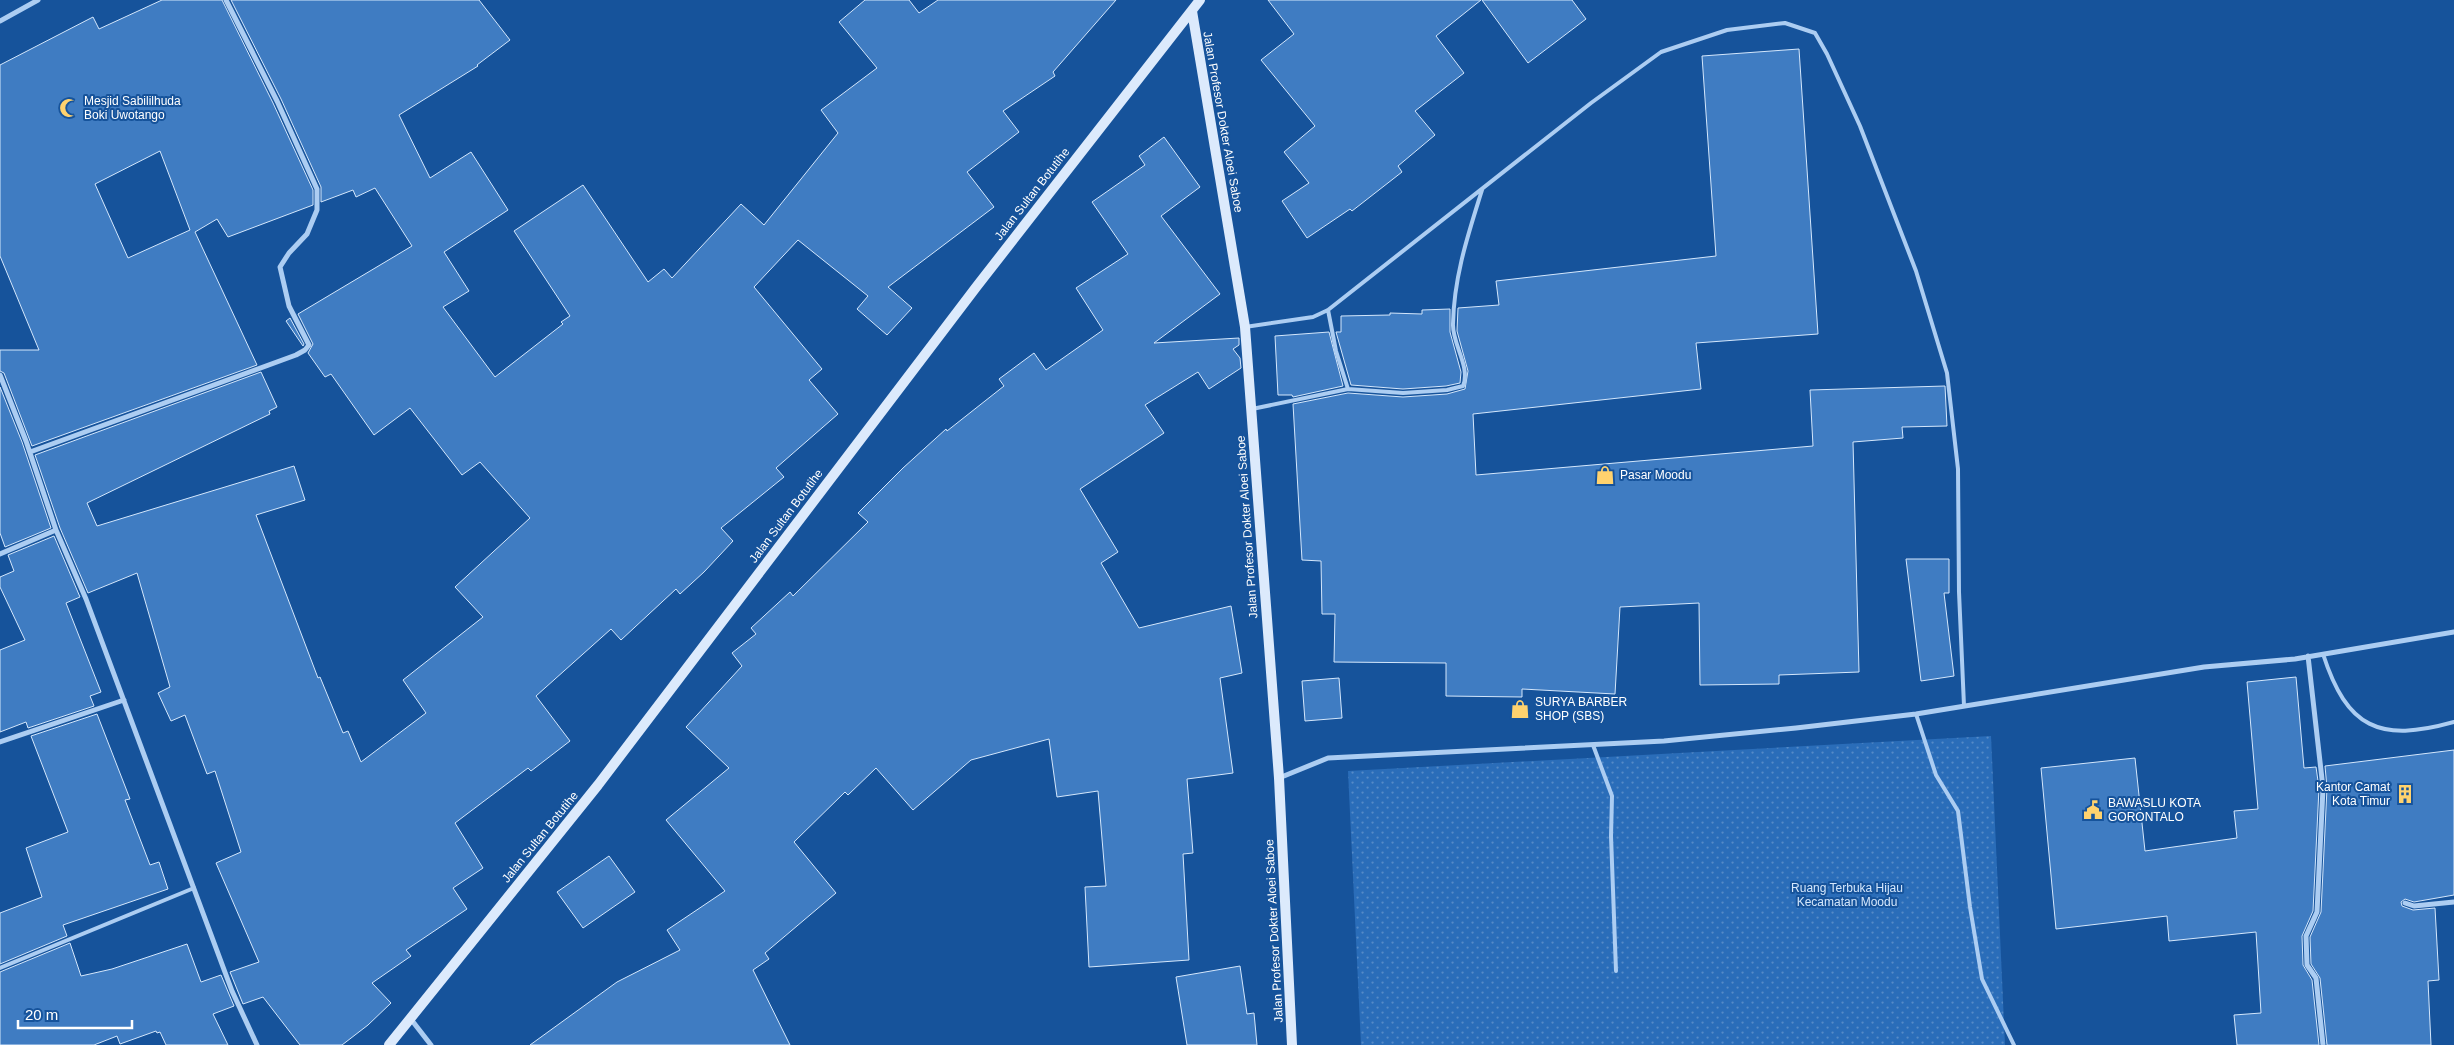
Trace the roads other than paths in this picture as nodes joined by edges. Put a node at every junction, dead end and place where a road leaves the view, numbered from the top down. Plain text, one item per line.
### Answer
1 (38, 0) edge
2 (226, 0) edge
3 (1189, 0) edge
4 (1200, 0) edge
5 (1192, 11) junction
6 (0, 21) edge
7 (1482, 190) junction
8 (1328, 310) junction
9 (1245, 327) junction
10 (0, 375) edge
11 (1348, 389) junction
12 (1250, 409) junction
13 (30, 452) junction
14 (56, 530) junction
15 (0, 554) edge
16 (2454, 632) edge
17 (2322, 654) junction
18 (2308, 656) junction
19 (124, 700) junction
20 (1964, 706) junction
21 (1916, 714) junction
22 (2454, 722) edge
23 (0, 742) edge
24 (1593, 745) junction
25 (1279, 778) junction
26 (194, 888) junction
27 (2454, 902) edge
28 (2405, 903) dead end
29 (0, 968) edge
30 (1616, 971) dead end
31 (410, 1017) junction
32 (257, 1045) edge
33 (390, 1045) edge
34 (431, 1045) edge
35 (1292, 1045) edge
36 (2014, 1045) edge
37 (2322, 1045) edge

1 - 6 street
2 - 13 street
3 - 5 street
4 - 5 main road, Jalan Sultan Botutihe
5 - 9 main road, Jalan Profesor Dokter Aloei Saboe
5 - 31 main road, Jalan Sultan Botutihe
7 - 8 lane
7 - 11 lane
7 - 20 lane
8 - 9 lane
8 - 11 lane
9 - 12 main road, Jalan Profesor Dokter Aloei Saboe
10 - 13 street
11 - 12 lane
12 - 25 main road, Jalan Profesor Dokter Aloei Saboe
13 - 14 street
14 - 15 street
14 - 19 street
16 - 17 street
17 - 18 street
17 - 22 lane
18 - 20 street
18 - 37 street
19 - 23 street
19 - 26 street
20 - 21 street
21 - 24 street
21 - 36 lane
24 - 25 street
24 - 30 lane
25 - 35 main road, Jalan Profesor Dokter Aloei Saboe
26 - 29 lane
26 - 32 street
27 - 28 street
31 - 33 main road, Jalan Sultan Botutihe
31 - 34 street

